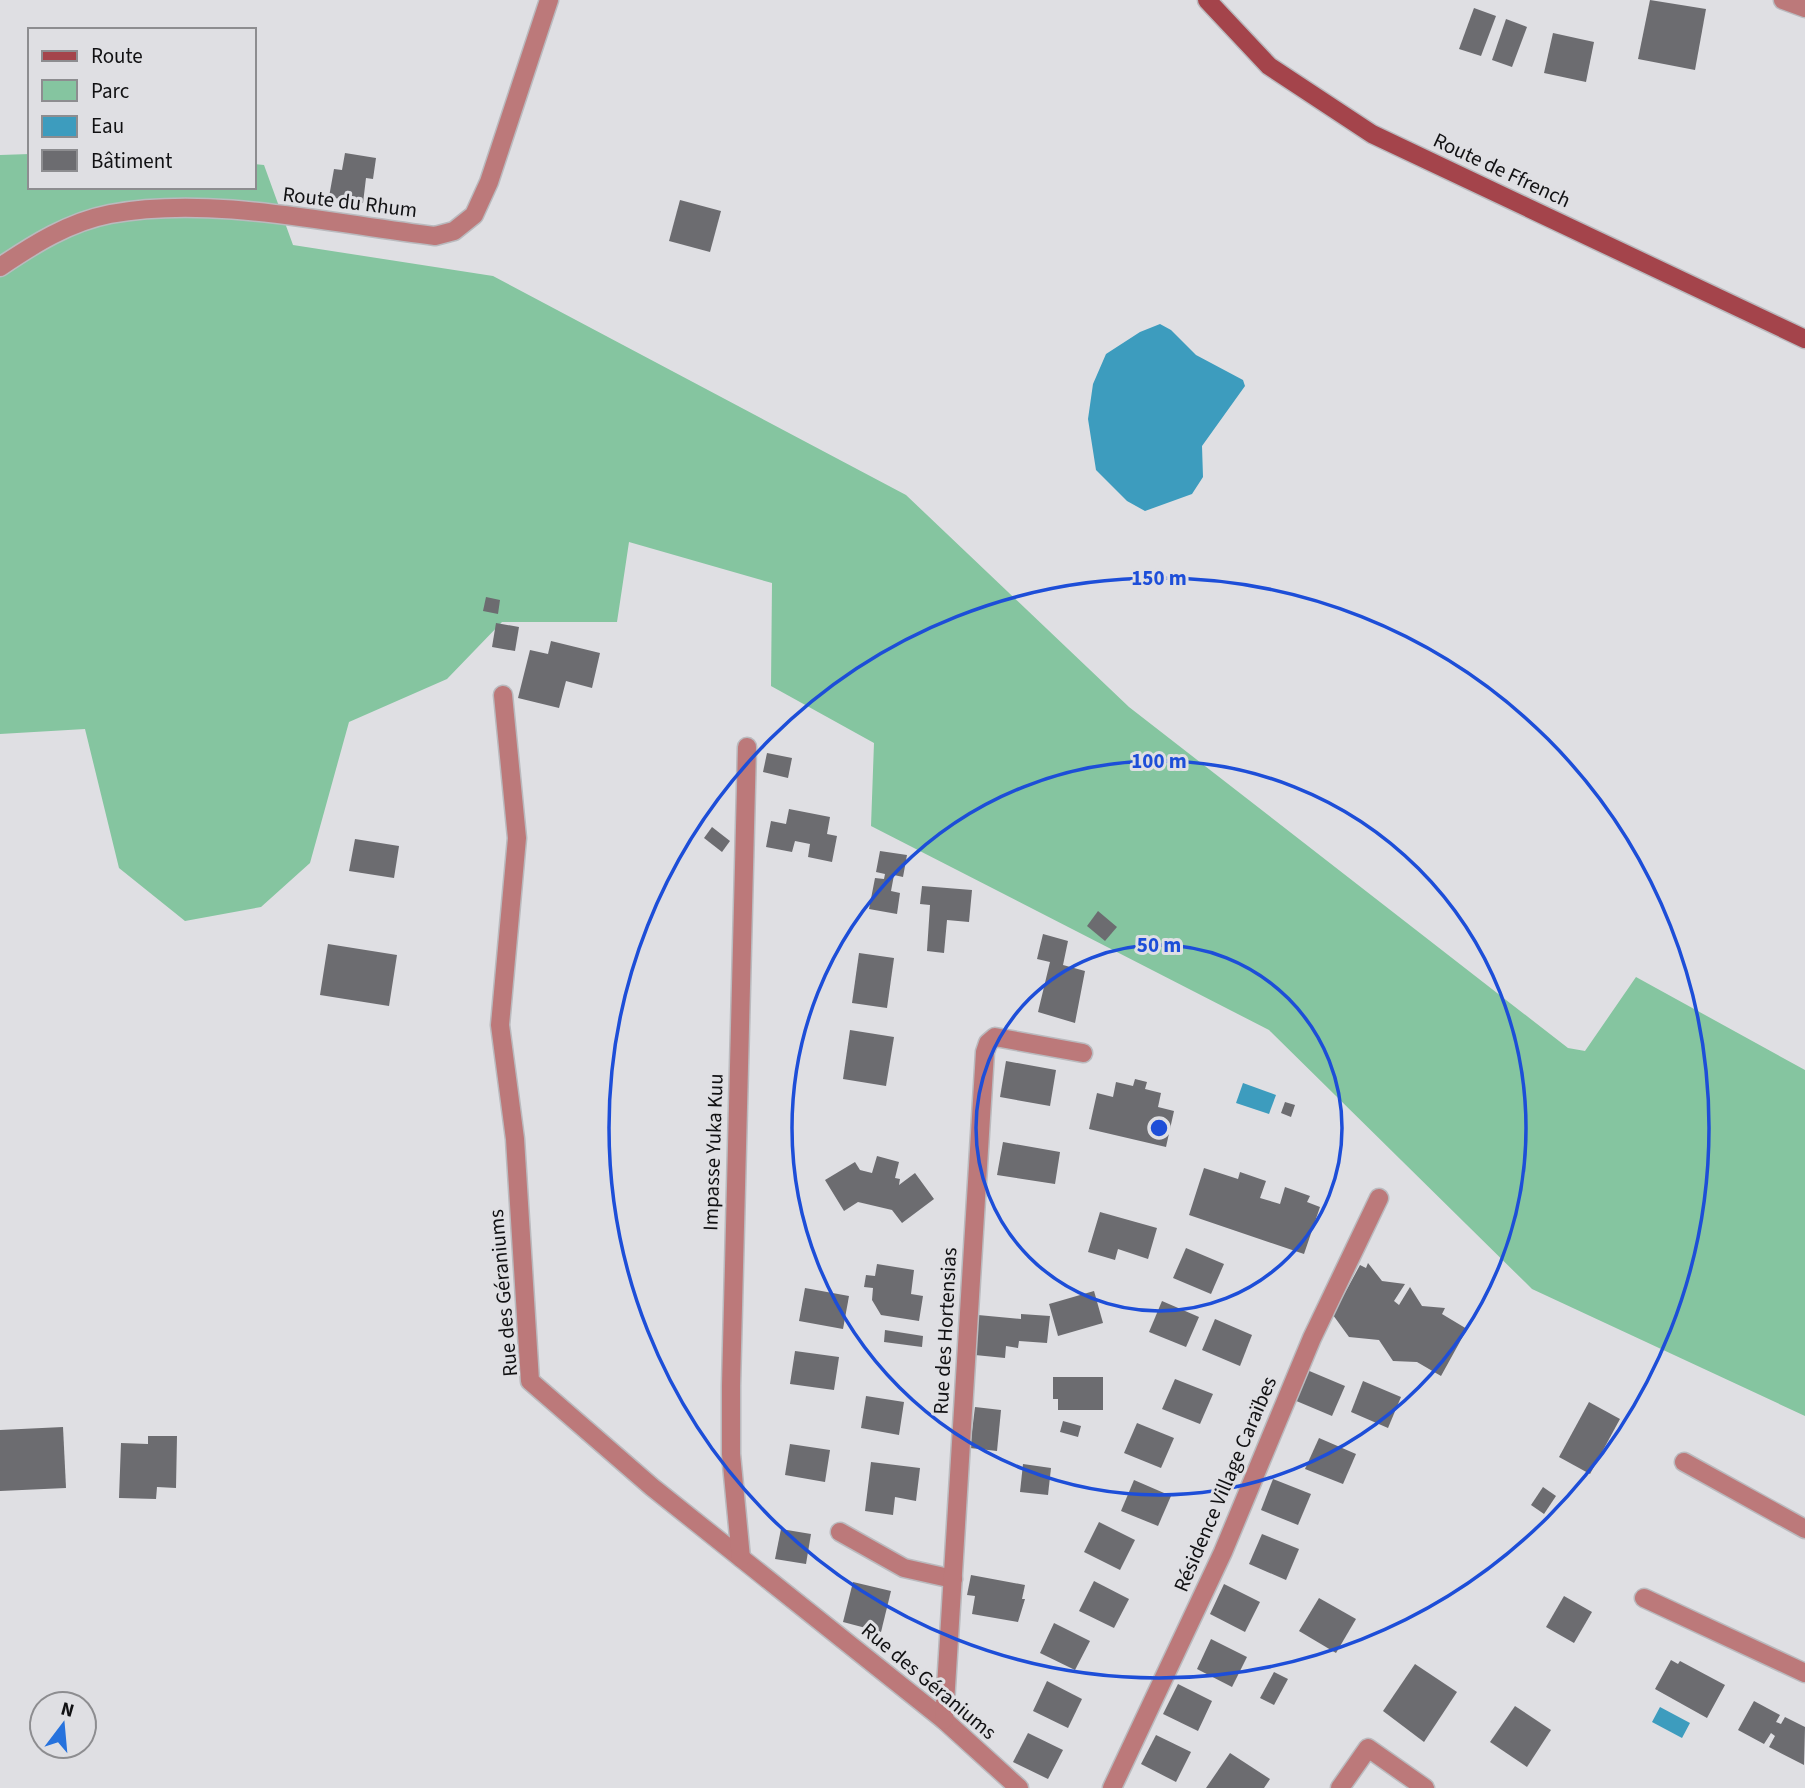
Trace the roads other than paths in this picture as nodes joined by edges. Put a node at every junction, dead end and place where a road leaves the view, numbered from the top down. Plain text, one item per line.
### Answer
1 (549, 0) edge
2 (1207, 0) edge
3 (1783, 0) edge
4 (1805, 8) edge
5 (0, 267) edge
6 (1805, 339) edge
7 (503, 695) dead end
8 (747, 747) dead end
9 (1083, 1053) dead end
10 (1379, 1198) dead end
11 (1685, 1462) dead end
12 (1805, 1529) edge
13 (840, 1532) dead end
14 (741, 1558) junction
15 (953, 1579) junction
16 (1644, 1598) dead end
17 (1805, 1673) edge
18 (944, 1720) junction
19 (1019, 1788) edge
20 (1112, 1788) edge
21 (1340, 1788) edge
22 (1425, 1788) edge

1 - 5 street, Route du Rhum
2 - 6 main road, Route de Ffrench
3 - 4 street
7 - 14 street, Rue des Géraniums
8 - 14 street, Impasse Yuka Kuu
9 - 15 street, Rue des Hortensias
10 - 20 street, Résidence Village Caraïbes
11 - 12 street
13 - 15 street
14 - 18 street, Rue des Géraniums
15 - 18 street, Rue des Hortensias
16 - 17 street
18 - 19 street, Rue des Géraniums
21 - 22 street

